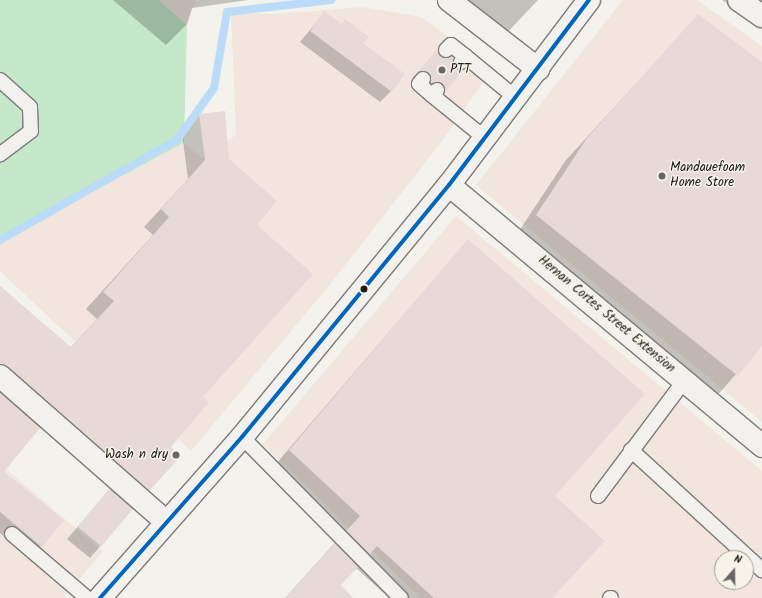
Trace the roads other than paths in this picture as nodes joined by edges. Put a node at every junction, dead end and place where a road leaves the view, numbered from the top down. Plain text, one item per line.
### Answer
1 (449, 0) edge
2 (589, 0) edge
3 (739, 0) edge
4 (762, 16) edge
5 (446, 50) dead end
6 (538, 68) junction
7 (423, 79) dead end
8 (0, 80) edge
9 (516, 98) junction
10 (486, 139) junction
11 (0, 154) edge
12 (450, 185) junction
13 (0, 376) edge
14 (684, 380) junction
15 (242, 437) junction
16 (762, 446) edge
17 (631, 450) junction
18 (598, 496) dead end
19 (166, 522) junction
20 (12, 534) dead end
21 (762, 570) edge
22 (87, 598) edge
23 (100, 598) edge
24 (401, 598) edge

1 - 6 main road
2 - 6 main road
3 - 4 main road
5 - 9 lane
6 - 9 main road
7 - 10 lane
8 - 11 lane
9 - 10 main road
10 - 12 main road
12 - 14 main road, Hernan Cortes Street Extension
12 - 15 main road
13 - 19 main road
14 - 16 main road, Hernan Cortes Street Extension
14 - 17 lane
15 - 19 main road
15 - 24 lane
17 - 18 lane
17 - 21 lane
19 - 23 main road
20 - 22 lane

